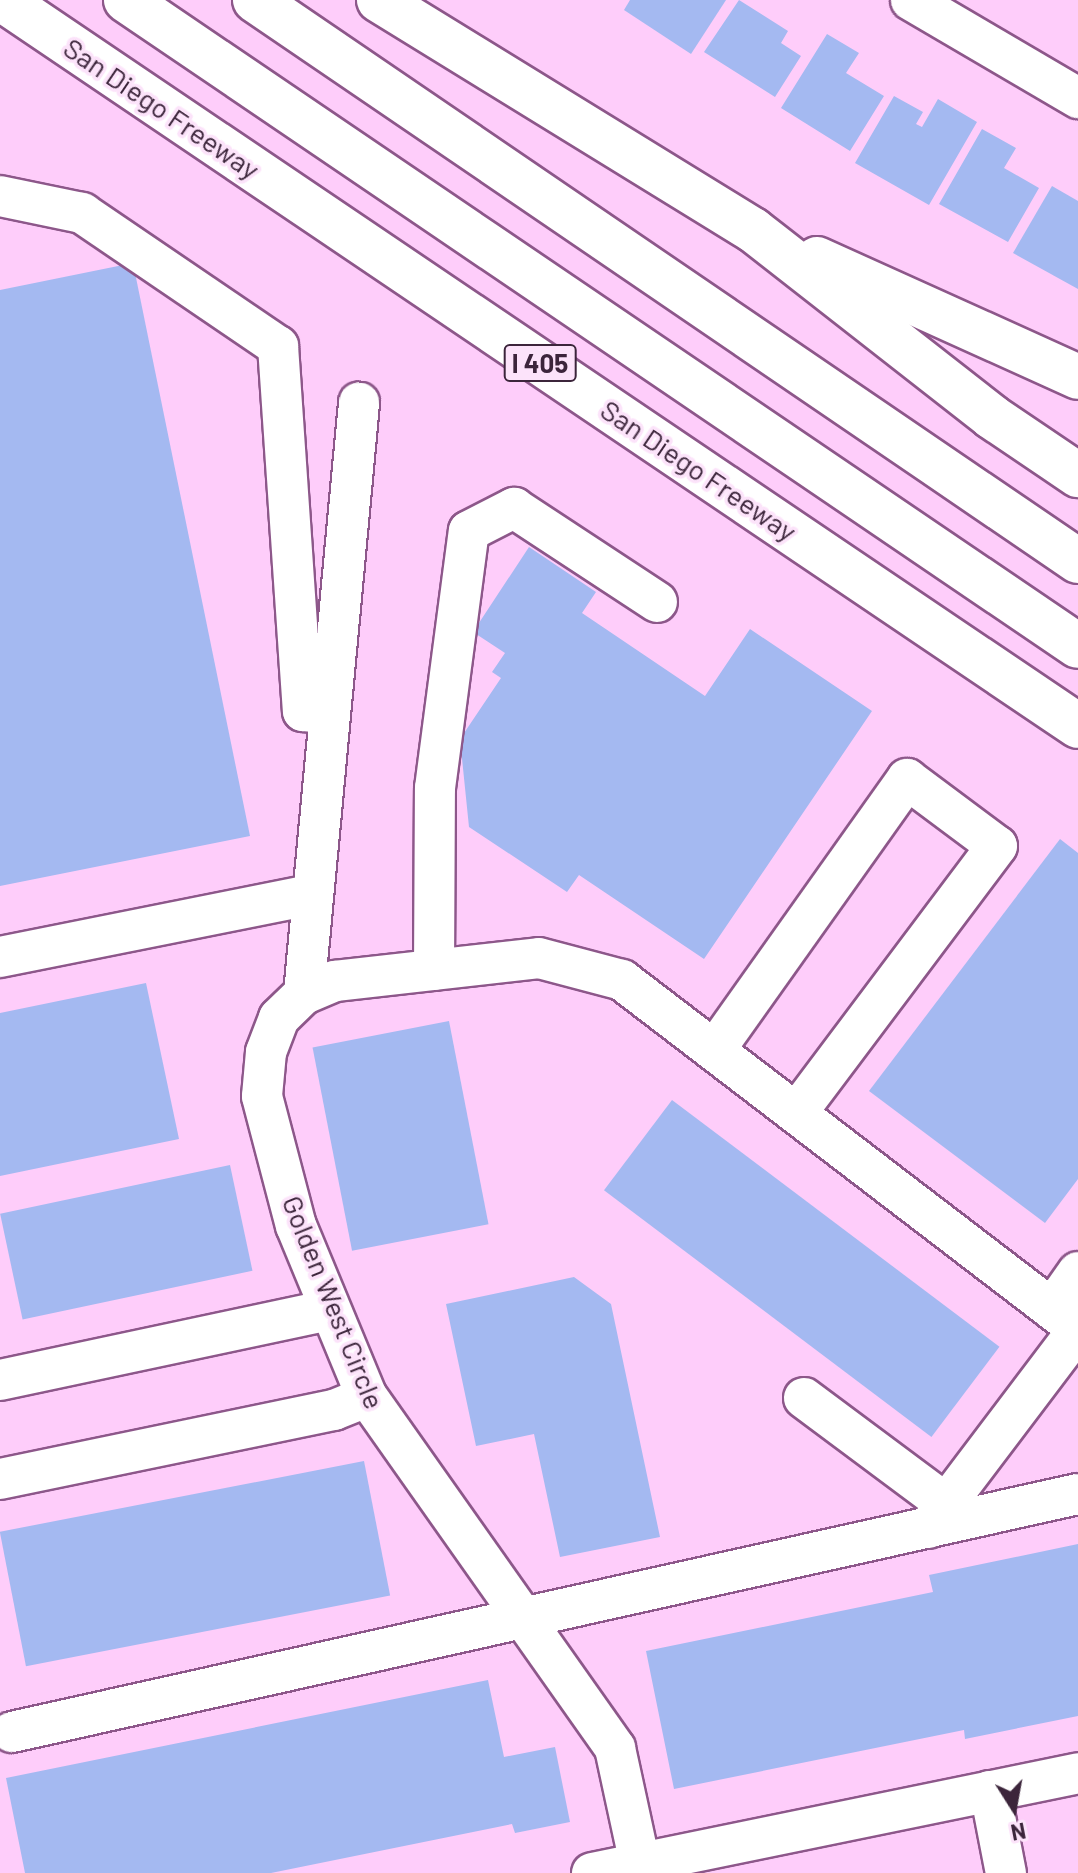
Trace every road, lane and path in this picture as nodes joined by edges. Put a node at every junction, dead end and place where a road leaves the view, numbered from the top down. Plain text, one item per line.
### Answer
1 (3, 0) edge
2 (126, 0) edge
3 (255, 0) edge
4 (379, 0) edge
5 (911, 0) edge
6 (1078, 98) edge
7 (0, 196) edge
8 (753, 230) junction
9 (1078, 377) edge
10 (359, 403) dead end
11 (1078, 475) edge
12 (1078, 561) edge
13 (657, 602) dead end
14 (1078, 646) edge
15 (328, 713) junction
16 (1078, 726) edge
17 (310, 895) junction
18 (0, 957) edge
19 (434, 970) junction
20 (304, 994) junction
21 (716, 1048) junction
22 (797, 1112) junction
23 (1078, 1272) edge
24 (330, 1310) junction
25 (1069, 1323) edge
26 (0, 1380) edge
27 (367, 1397) junction
28 (804, 1398) dead end
29 (0, 1479) edge
30 (1078, 1494) edge
31 (937, 1516) junction
32 (523, 1619) junction
33 (12, 1732) dead end
34 (1078, 1773) edge
35 (990, 1791) junction
36 (641, 1868) edge
37 (592, 1873) edge
38 (1006, 1873) edge

1 - 16 highway, San Diego Freeway / I 405
2 - 14 highway
3 - 12 highway
4 - 8 highway
5 - 6 street
7 - 15 street
8 - 9 highway
8 - 11 highway
10 - 15 street
13 - 19 street
15 - 17 street
17 - 18 street
17 - 20 street
19 - 20 street, Golden West Circle
19 - 21 street, Golden West Circle
20 - 24 street, Golden West Circle
21 - 22 street, Golden West Circle
21 - 22 street
22 - 25 street, Golden West Circle
23 - 25 street
24 - 26 street
24 - 27 street, Golden West Circle
25 - 31 street
27 - 29 street
27 - 32 street, Golden West Circle
28 - 31 street
30 - 31 street
31 - 32 street
32 - 33 street
32 - 36 street, Golden West Circle
34 - 35 street
35 - 36 street
35 - 38 street
36 - 37 street

